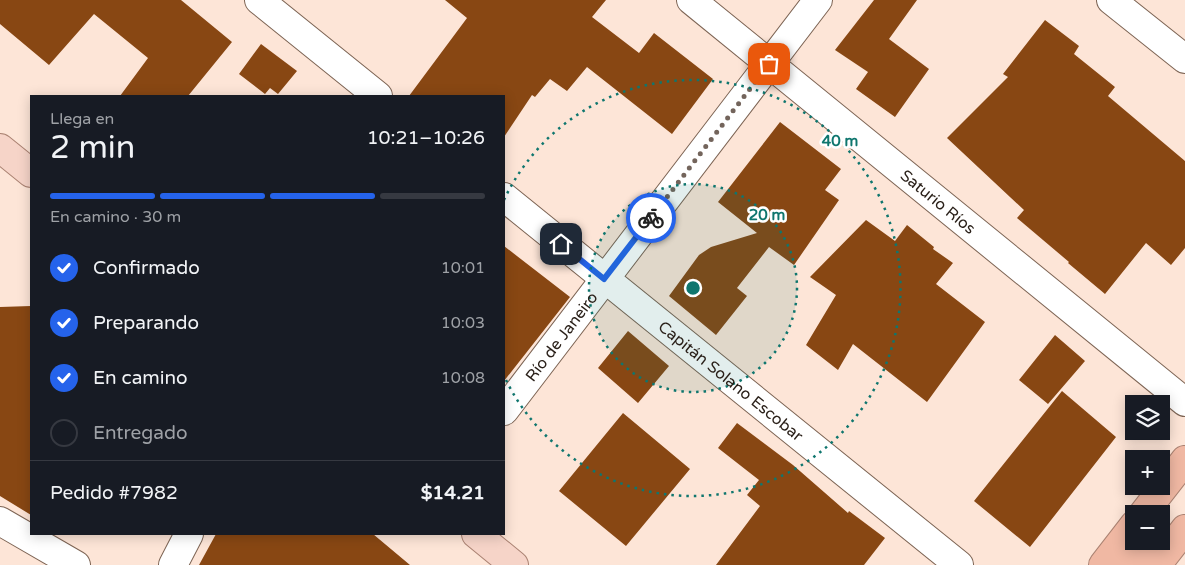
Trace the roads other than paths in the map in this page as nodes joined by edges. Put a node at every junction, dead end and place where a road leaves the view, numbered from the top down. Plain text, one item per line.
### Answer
1 (259, 0) edge
2 (691, 0) edge
3 (818, 0) edge
4 (1111, 0) edge
5 (1185, 59) edge
6 (769, 64) junction
7 (377, 95) edge
8 (0, 148) edge
9 (30, 172) edge
10 (505, 198) edge
11 (604, 279) junction
12 (1185, 402) edge
13 (505, 410) edge
14 (1185, 460) edge
15 (1170, 480) edge
16 (1158, 495) edge
17 (1150, 505) edge
18 (0, 521) edge
19 (1185, 529) edge
20 (189, 535) edge
21 (477, 535) edge
22 (1125, 537) edge
23 (1138, 550) edge
24 (76, 565) edge
25 (174, 565) edge
26 (514, 565) edge
27 (959, 565) edge
28 (1103, 565) edge
29 (1128, 565) edge
30 (1157, 565) edge

1 - 7 street
2 - 6 street, Saturio Ríos
3 - 6 street, Río de Janeiro
4 - 5 street
6 - 11 street, Río de Janeiro
6 - 12 street, Saturio Ríos
8 - 9 main road
10 - 11 street, Capitán Solano Escobar
11 - 13 street, Río de Janeiro
11 - 27 street, Capitán Solano Escobar
14 - 15 highway
16 - 17 highway
18 - 24 street
19 - 30 highway
20 - 25 street
21 - 26 main road
22 - 28 highway
23 - 29 highway

